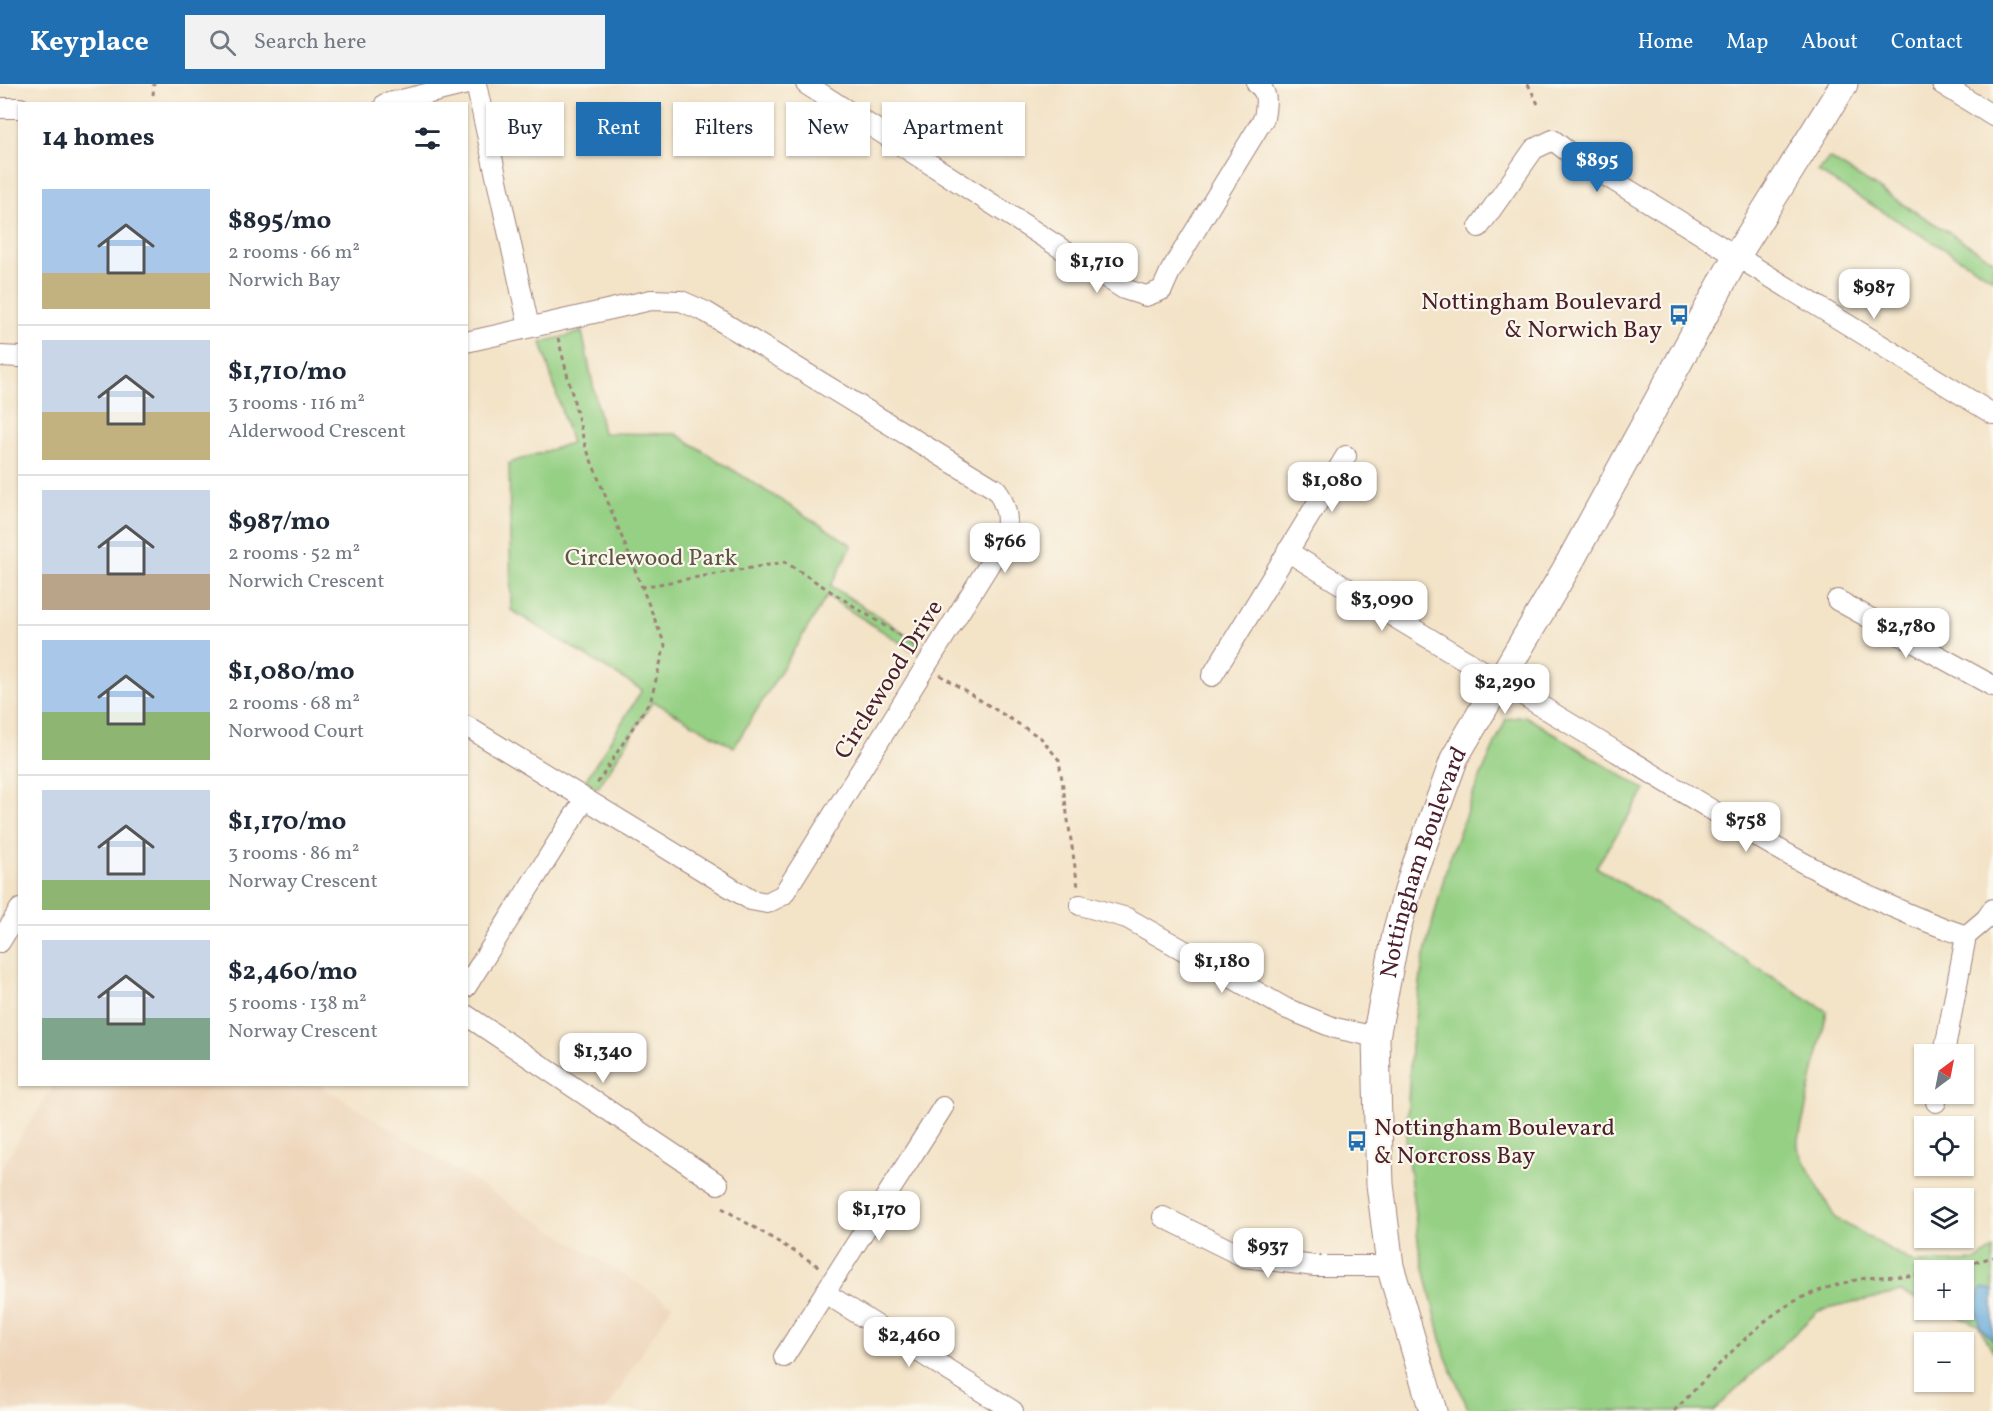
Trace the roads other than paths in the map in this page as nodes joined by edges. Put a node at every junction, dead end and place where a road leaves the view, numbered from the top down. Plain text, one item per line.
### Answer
1 (467, 84) edge
2 (476, 84) edge
3 (806, 84) edge
4 (1257, 84) edge
5 (1844, 84) edge
6 (1942, 84) edge
7 (394, 102) edge
8 (0, 108) edge
9 (18, 108) edge
10 (1993, 116) edge
11 (1479, 227) dead end
12 (1736, 257) junction
13 (529, 327) junction
14 (468, 342) edge
15 (0, 356) edge
16 (18, 357) edge
17 (1993, 414) edge
18 (1346, 456) dead end
19 (1287, 551) junction
20 (1837, 600) dead end
21 (1212, 676) dead end
22 (1498, 682) junction
23 (1993, 686) edge
24 (468, 727) edge
25 (589, 795) junction
26 (1080, 905) road end
27 (1993, 909) edge
28 (18, 912) edge
29 (1966, 936) junction
30 (0, 942) edge
31 (468, 984) edge
32 (468, 1016) edge
33 (1377, 1037) junction
34 (1946, 1044) edge
35 (943, 1107) dead end
36 (718, 1184) dead end
37 (1163, 1217) dead end
38 (1390, 1266) junction
39 (825, 1293) junction
40 (784, 1357) dead end
41 (1013, 1411) edge
42 (1434, 1411) edge

1 - 7 street
2 - 13 street
3 - 4 street
5 - 12 street, Nottingham Boulevard
6 - 10 street
8 - 9 street
11 - 12 street
12 - 17 street
12 - 22 street, Nottingham Boulevard
13 - 14 street, Circlewood Drive
13 - 25 street, Circlewood Drive
15 - 16 street
18 - 19 street
19 - 21 street
19 - 22 street
20 - 23 street
22 - 29 street
22 - 33 street, Nottingham Boulevard
24 - 25 street, Circlewood Drive
25 - 31 street
26 - 33 street
27 - 29 street
28 - 30 street
29 - 34 street
32 - 36 street
33 - 38 street, Nottingham Boulevard
35 - 39 street
37 - 38 street
38 - 42 street, Nottingham Boulevard
39 - 40 street
39 - 41 street

